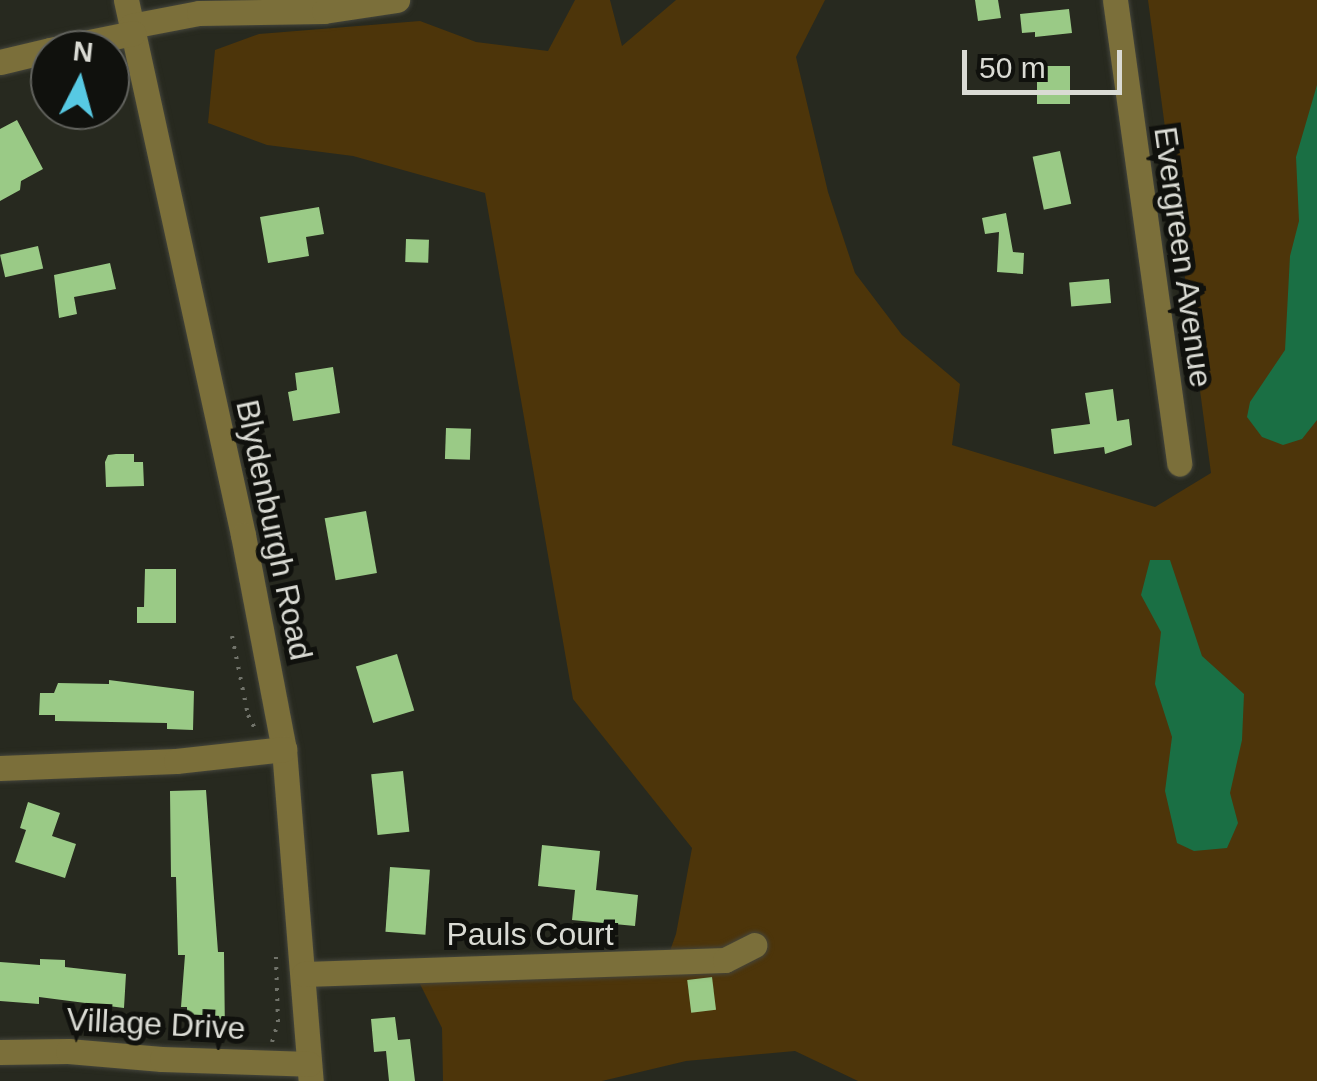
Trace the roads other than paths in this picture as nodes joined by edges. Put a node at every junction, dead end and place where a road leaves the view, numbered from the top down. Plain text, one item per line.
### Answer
1 (126, 0) edge
2 (397, 0) edge
3 (1114, 0) edge
4 (132, 30) junction
5 (30, 55) edge
6 (0, 62) edge
7 (1180, 464) dead end
8 (272, 750) junction
9 (0, 768) edge
10 (754, 945) dead end
11 (304, 974) junction
12 (0, 1052) edge
13 (310, 1073) edge

1 - 4 street, Blydenburgh Road
2 - 4 street
3 - 7 street, Evergreen Avenue
4 - 8 street, Blydenburgh Road
5 - 6 street
8 - 9 street
8 - 11 street, Blydenburgh Road
10 - 11 street, Pauls Court
11 - 13 street, Blydenburgh Road
12 - 13 street, Village Drive

